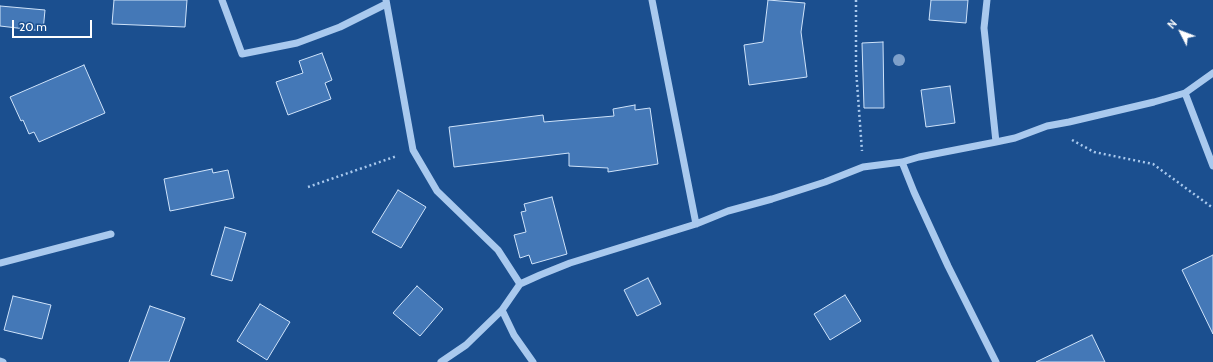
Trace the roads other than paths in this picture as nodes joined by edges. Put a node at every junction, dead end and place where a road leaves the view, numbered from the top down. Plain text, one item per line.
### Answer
1 (222, 0) edge
2 (652, 0) edge
3 (987, 0) edge
4 (386, 2) edge
5 (1213, 73) edge
6 (1185, 92) junction
7 (996, 142) junction
8 (902, 162) junction
9 (1213, 166) edge
10 (696, 224) junction
11 (111, 234) dead end
12 (0, 263) edge
13 (520, 284) junction
14 (502, 310) junction
15 (0, 361) edge
16 (3, 362) edge
17 (441, 362) edge
18 (533, 362) edge
19 (996, 362) edge

1 - 4 street
2 - 10 street
3 - 7 street
4 - 13 street
5 - 6 street
6 - 7 street
6 - 9 street
7 - 8 street
8 - 10 street
8 - 19 street
10 - 13 street
11 - 12 street
13 - 14 street
14 - 17 street
14 - 18 street
15 - 16 street

